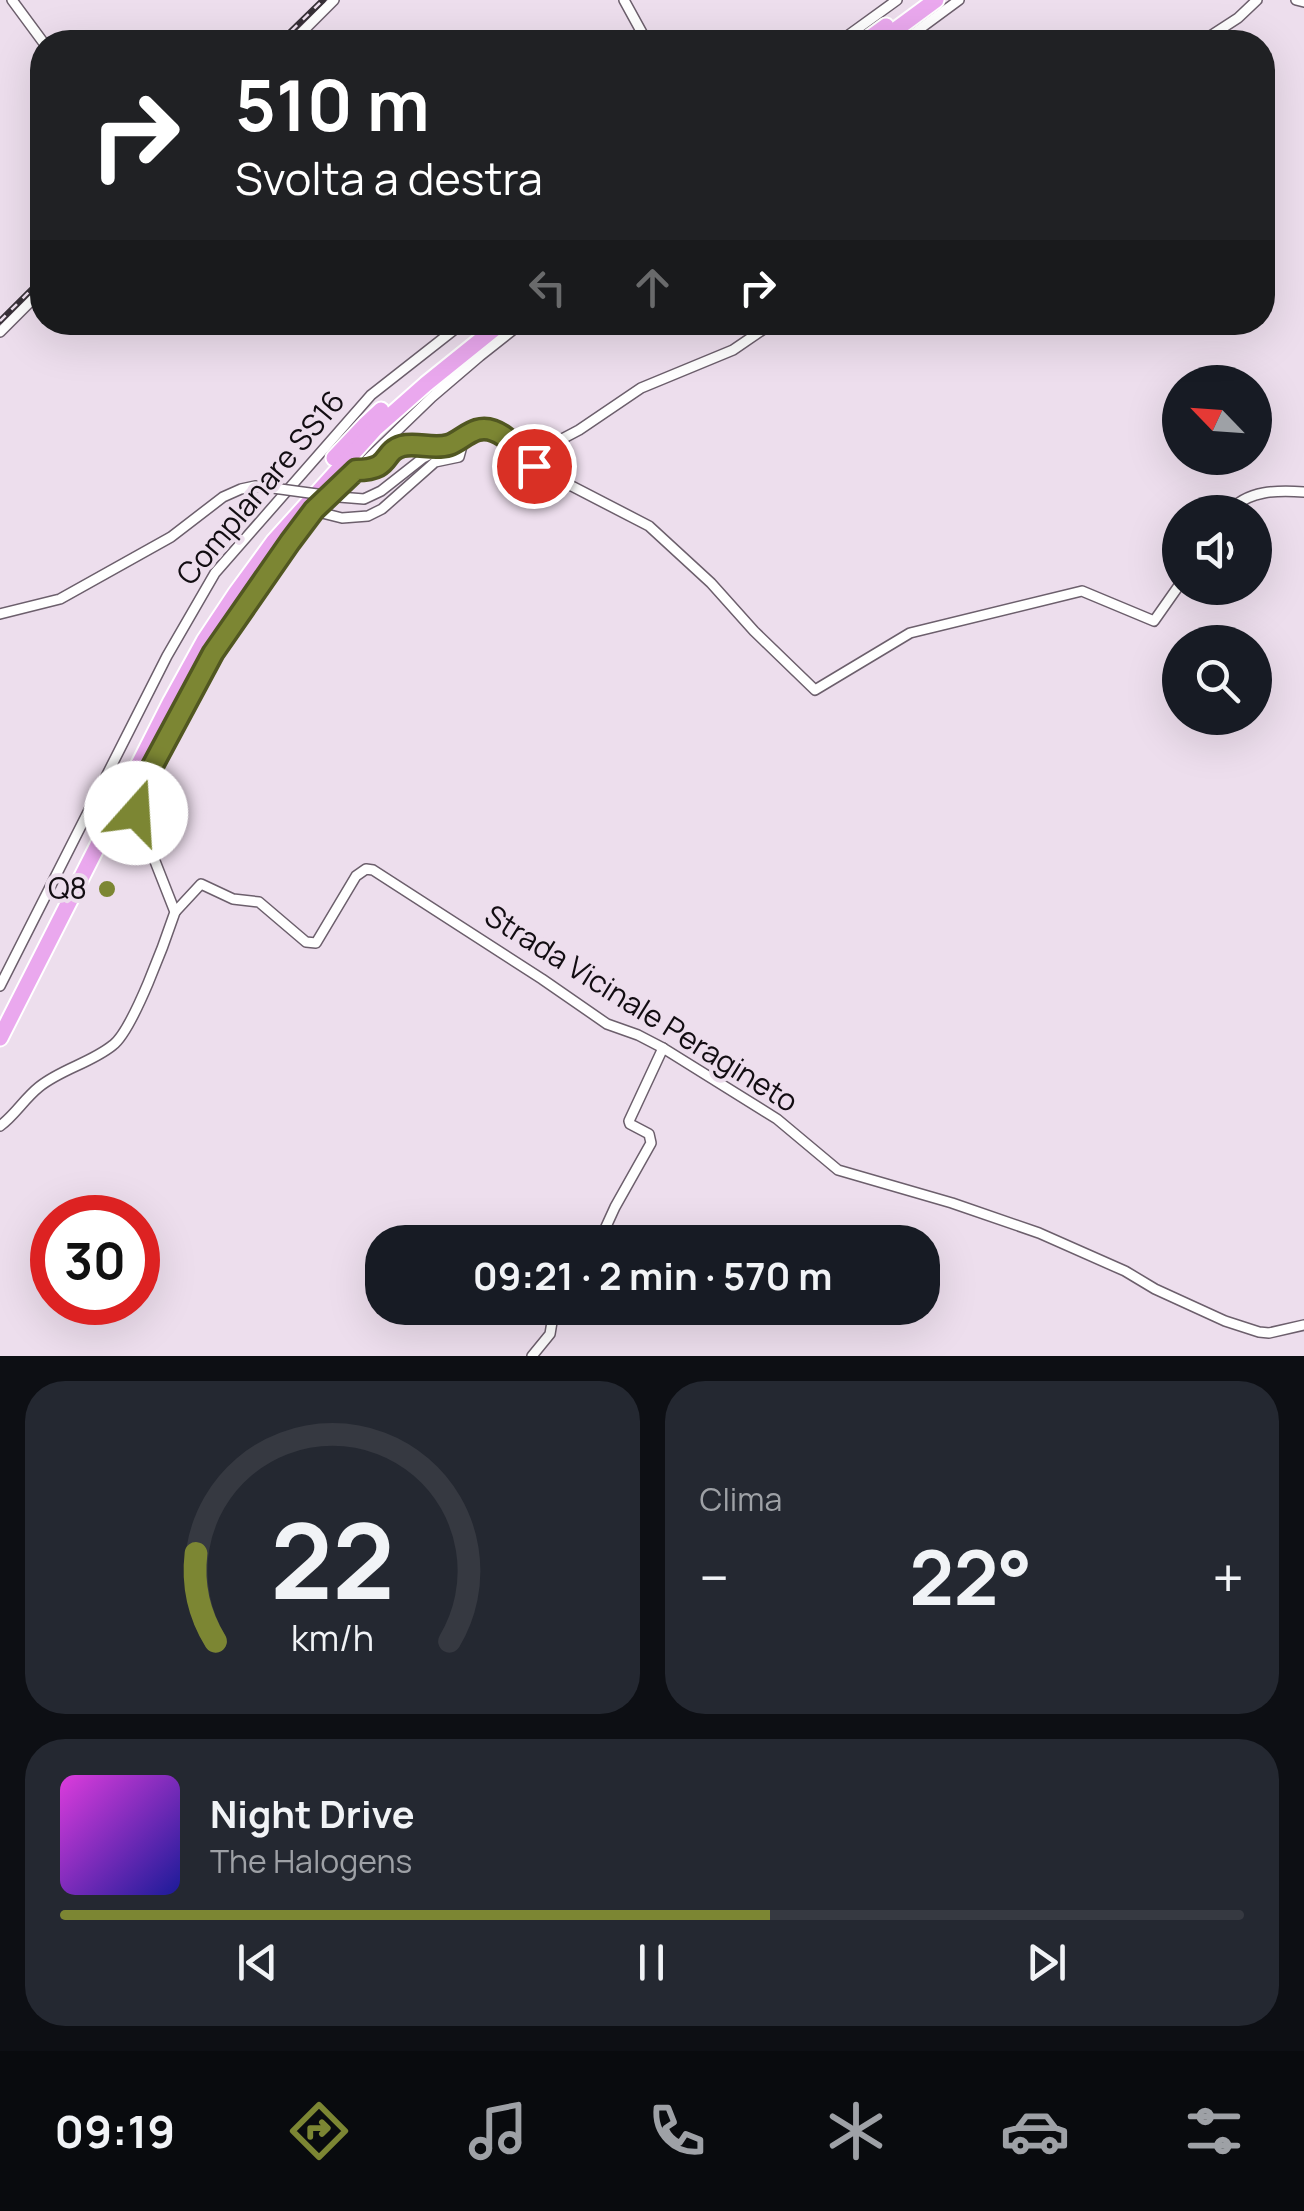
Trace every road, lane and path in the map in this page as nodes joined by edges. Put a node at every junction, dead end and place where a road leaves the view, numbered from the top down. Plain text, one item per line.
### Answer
1 (12, 0) edge
2 (334, 0) edge
3 (624, 0) edge
4 (896, 0) edge
5 (921, 0) edge
6 (936, 0) edge
7 (959, 0) edge
8 (1257, 0) edge
9 (1296, 0) edge
10 (1304, 2) edge
11 (34, 30) edge
12 (304, 30) edge
13 (640, 30) edge
14 (856, 30) edge
15 (880, 30) edge
16 (896, 30) edge
17 (918, 30) edge
18 (1220, 30) edge
19 (30, 302) edge
20 (0, 332) edge
21 (447, 335) edge
22 (473, 335) edge
23 (487, 335) edge
24 (507, 335) edge
25 (753, 335) edge
26 (450, 445) junction
27 (526, 458) junction
28 (356, 470) junction
29 (1304, 492) edge
30 (1259, 495) edge
31 (314, 510) junction
32 (1166, 605) edge
33 (0, 614) edge
34 (175, 912) junction
35 (0, 986) edge
36 (0, 1018) edge
37 (0, 1038) edge
38 (664, 1048) junction
39 (0, 1126) edge
40 (607, 1225) edge
41 (552, 1325) edge
42 (1304, 1325) edge
43 (532, 1356) edge

1 - 11 street
2 - 12 street
3 - 13 street
4 - 14 street
5 - 15 highway
6 - 16 highway
7 - 17 street
8 - 18 street
9 - 10 street
19 - 20 street
21 - 35 street, Complanare SS16
22 - 36 highway
23 - 37 highway
24 - 28 street
25 - 27 street
26 - 27 street
26 - 28 street
26 - 31 street
26 - 33 street, bridge
27 - 32 street
28 - 31 street
29 - 30 street
31 - 34 street
34 - 38 street, Strada Vicinale Peragineto
34 - 39 street
38 - 40 street
38 - 42 street, Strada Vicinale Peragineto
41 - 43 street

